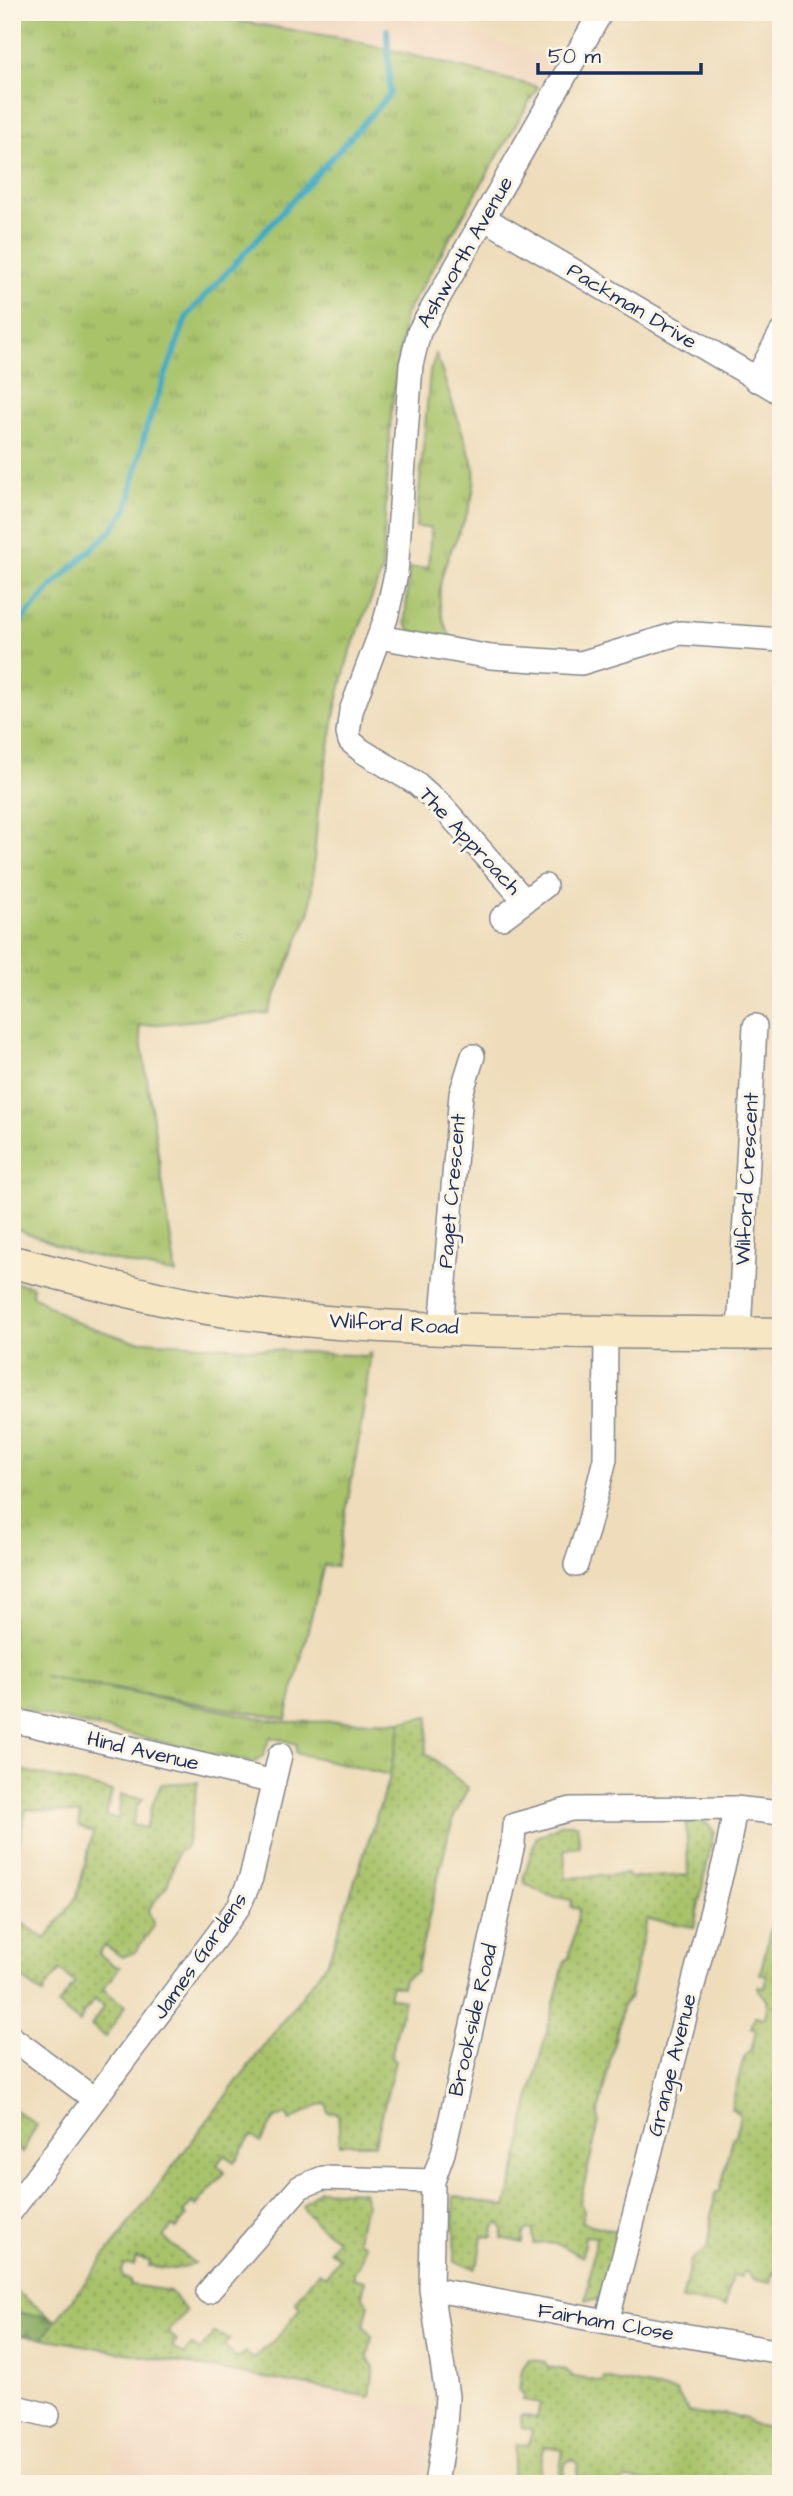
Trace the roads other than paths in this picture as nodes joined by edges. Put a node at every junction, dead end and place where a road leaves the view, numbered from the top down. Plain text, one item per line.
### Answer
1 (601, 12) edge
2 (484, 218) junction
3 (781, 333) edge
4 (756, 380) junction
5 (781, 393) edge
6 (380, 637) junction
7 (781, 640) edge
8 (348, 733) joint
9 (545, 886) dead end
10 (525, 901) junction
11 (502, 918) dead end
12 (755, 1026) dead end
13 (473, 1056) dead end
14 (12, 1262) edge
15 (441, 1328) junction
16 (606, 1331) junction
17 (738, 1333) junction
18 (781, 1334) edge
19 (576, 1566) dead end
20 (12, 1720) edge
21 (280, 1755) dead end
22 (274, 1782) junction
23 (735, 1808) junction
24 (781, 1814) edge
25 (12, 2038) edge
26 (94, 2099) junction
27 (433, 2181) junction
28 (12, 2210) edge
29 (431, 2289) junction
30 (208, 2292) dead end
31 (607, 2322) junction
32 (781, 2352) edge
33 (14, 2414) edge
34 (48, 2415) dead end
35 (436, 2484) edge

1 - 2 street, Ashworth Avenue
2 - 4 street, Packman Drive
2 - 6 street, Ashworth Avenue
3 - 4 street
4 - 5 street, Packman Drive
6 - 7 street
6 - 8 street, Ashworth Avenue
8 - 10 street, The Approach
9 - 10 street, The Approach
10 - 11 street, The Approach
12 - 17 street, Wilford Crescent
13 - 15 street, Paget Crescent
14 - 15 main road, Wilford Road
15 - 16 main road, Wilford Road
16 - 17 main road, Wilford Road
16 - 19 street
17 - 18 main road, Wilford Road
20 - 22 street, Hind Avenue
21 - 22 street, James Gardens
22 - 26 street, James Gardens
23 - 24 street, Brookside Road
23 - 27 street, Brookside Road
23 - 31 street, Grange Avenue
25 - 26 street
26 - 28 street, James Gardens
27 - 29 street, Brookside Road
27 - 30 street
29 - 31 street, Fairham Close
29 - 35 street, Brookside Road
31 - 32 street, Fairham Close
33 - 34 street

